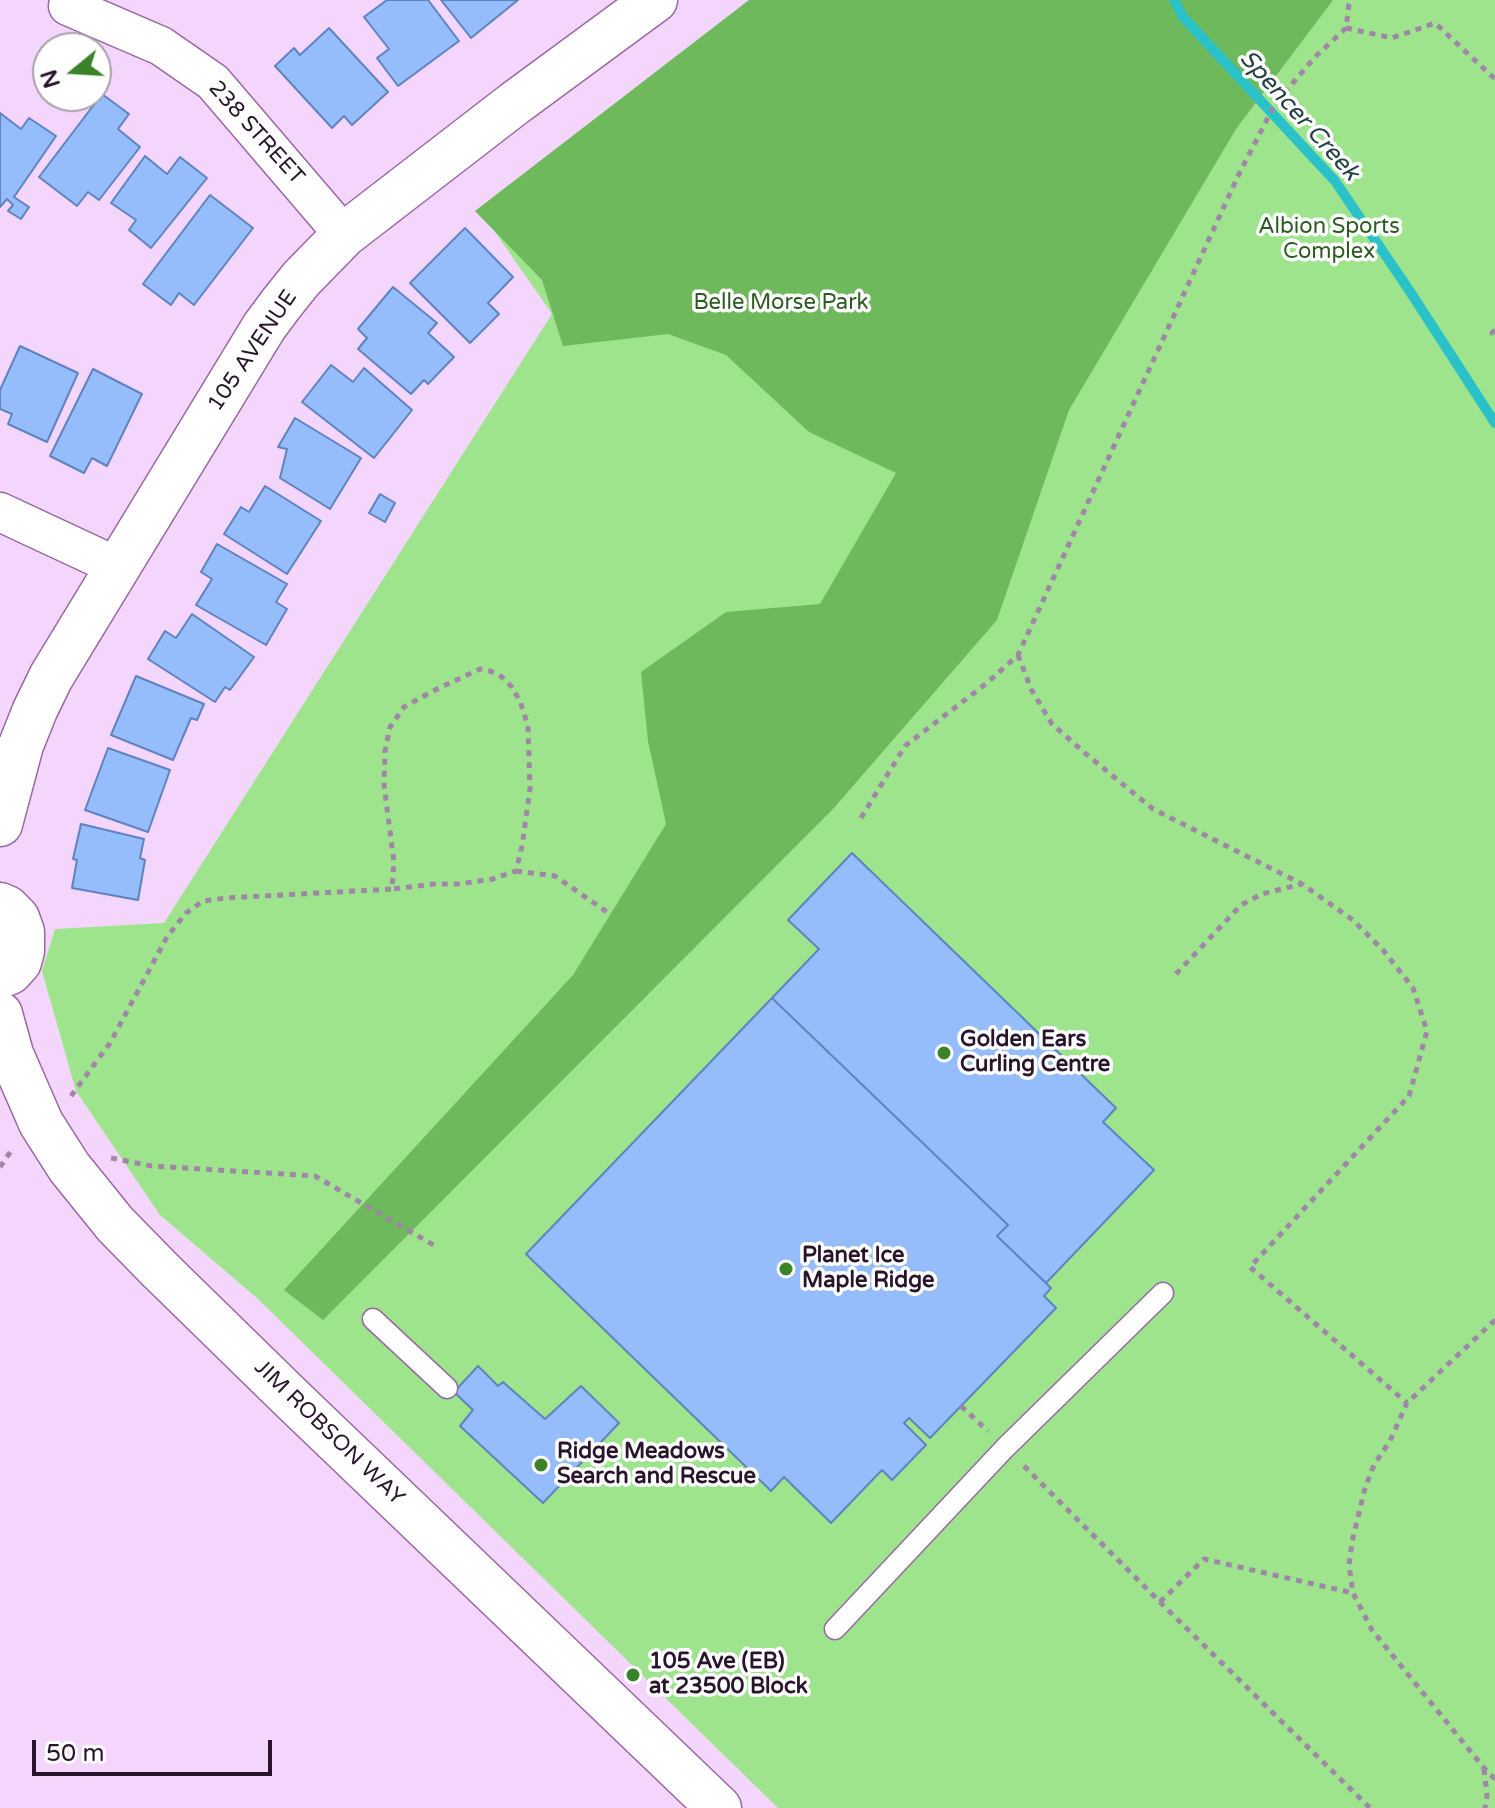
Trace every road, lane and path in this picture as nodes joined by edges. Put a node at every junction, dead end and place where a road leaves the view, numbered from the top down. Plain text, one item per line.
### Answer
1 (655, 0) edge
2 (1352, 0) edge
3 (68, 6) dead end
4 (1346, 28) junction
5 (1495, 79) edge
6 (344, 235) junction
7 (0, 512) edge
8 (118, 567) junction
9 (1018, 655) junction
10 (861, 818) dead end
11 (0, 824) edge
12 (516, 871) junction
13 (1302, 884) junction
14 (392, 889) junction
15 (0, 905) edge
16 (610, 914) dead end
17 (1176, 974) dead end
18 (0, 976) edge
19 (0, 1014) edge
20 (71, 1096) dead end
21 (20, 1139) dead end
22 (98, 1156) dead end
23 (0, 1167) edge
24 (437, 1247) dead end
25 (1163, 1293) dead end
26 (373, 1319) dead end
27 (1495, 1320) edge
28 (447, 1388) dead end
29 (1407, 1403) junction
30 (961, 1406) dead end
31 (1005, 1448) junction
32 (1353, 1593) junction
33 (1160, 1602) junction
34 (835, 1629) dead end
35 (1484, 1768) junction
36 (1495, 1779) edge
37 (719, 1808) edge
38 (1370, 1808) edge
39 (1485, 1808) edge

1 - 6 street, 105 AVENUE
2 - 4 path
3 - 6 street, 238 STREET
4 - 5 path
4 - 9 path
6 - 8 street, 105 AVENUE
7 - 8 street
8 - 11 street, 105 AVENUE
9 - 10 path
9 - 13 path
12 - 14 path
12 - 14 path
12 - 16 path
13 - 17 path
13 - 29 path
14 - 20 path
15 - 18 street
19 - 37 street, JIM ROBSON WAY
21 - 23 path
22 - 24 path
25 - 31 lane
26 - 28 lane
27 - 29 path
29 - 32 path
30 - 31 path
31 - 33 path
31 - 34 lane
32 - 33 path
32 - 35 path
33 - 38 path
35 - 36 path
35 - 39 path

